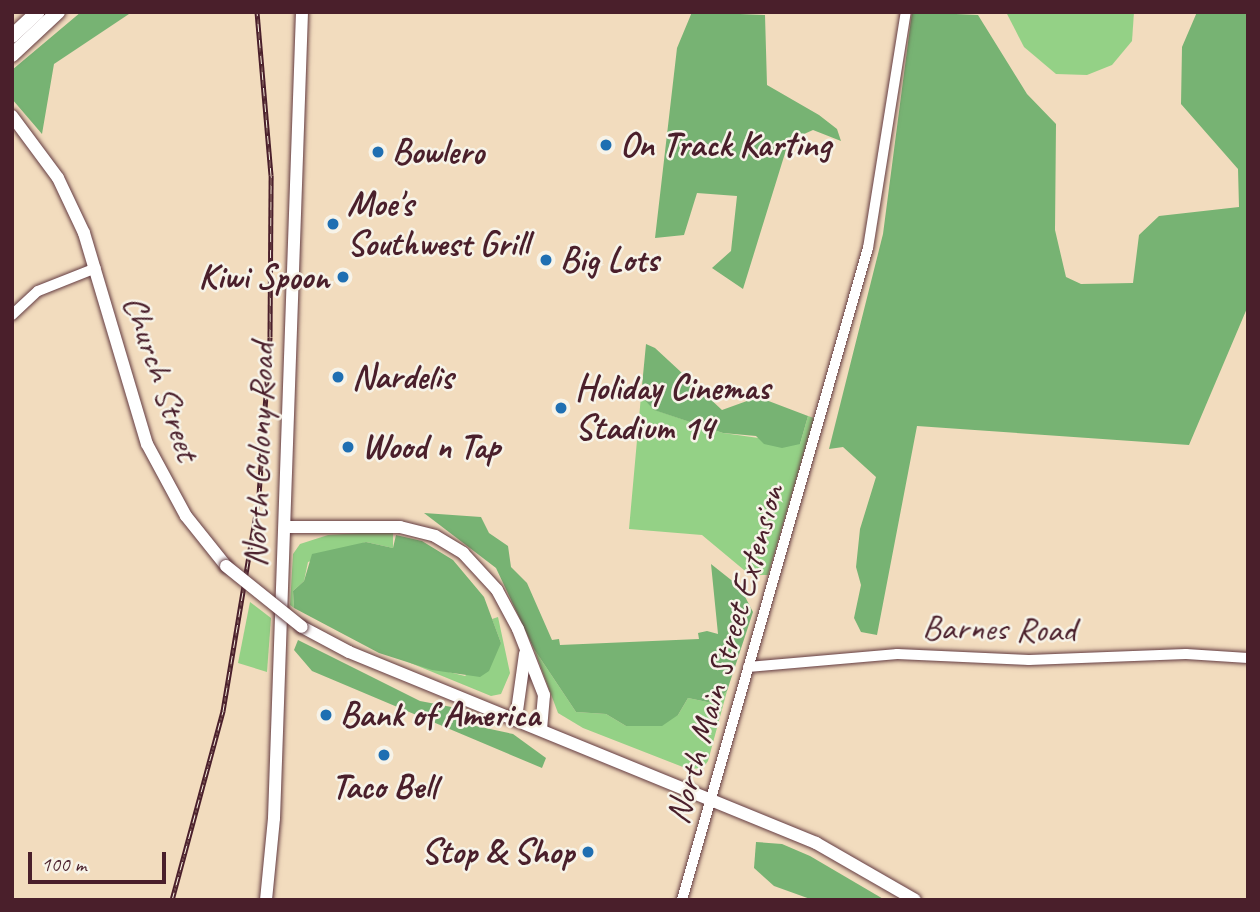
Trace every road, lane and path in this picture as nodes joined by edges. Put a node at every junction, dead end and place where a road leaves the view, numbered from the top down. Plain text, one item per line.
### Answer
1 (38, 12) edge
2 (58, 12) edge
3 (302, 12) edge
4 (906, 12) edge
5 (12, 36) edge
6 (12, 54) edge
7 (12, 116) edge
8 (96, 268) junction
9 (12, 315) edge
10 (285, 527) junction
11 (526, 654) junction
12 (1248, 658) edge
13 (748, 667) junction
14 (516, 718) junction
15 (541, 727) junction
16 (713, 799) junction
17 (266, 900) edge
18 (682, 900) edge
19 (915, 900) edge

1 - 5 highway
2 - 6 highway
3 - 10 main road, North Colony Road
4 - 13 street, North Main Street Extension
7 - 8 main road, Church Street
8 - 9 street
8 - 14 main road, Church Street, bridge
10 - 11 main road
10 - 17 main road, North Colony Road
11 - 14 main road
11 - 15 main road
12 - 13 street, Barnes Road
13 - 16 street, North Main Street Extension
14 - 15 main road
15 - 16 main road
16 - 18 street, North Main Street Extension
16 - 19 main road

